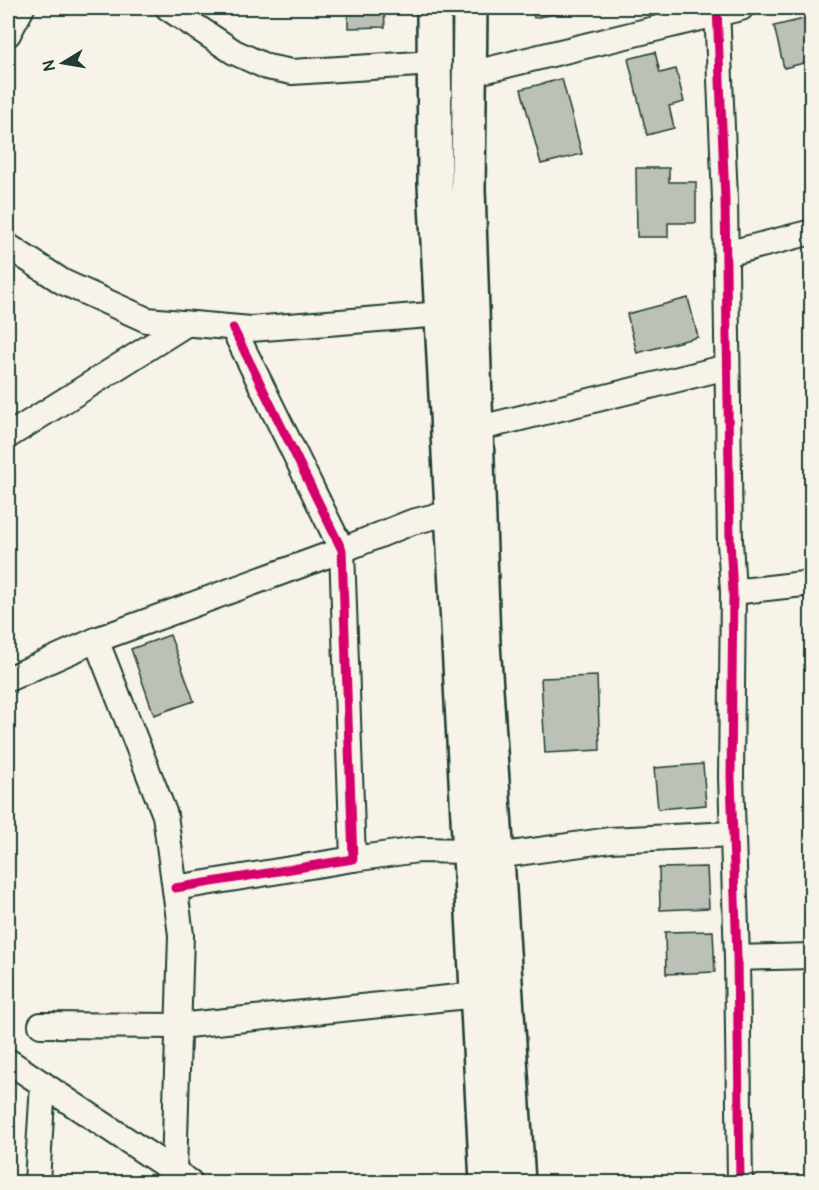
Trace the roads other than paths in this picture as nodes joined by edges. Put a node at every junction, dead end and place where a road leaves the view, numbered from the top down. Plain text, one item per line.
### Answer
1 (22, 8) edge
2 (168, 8) edge
3 (434, 8) edge
4 (470, 8) edge
5 (741, 8) edge
6 (717, 10) edge
7 (8, 34) edge
8 (434, 63) junction
9 (470, 74) junction
10 (812, 232) edge
11 (8, 246) edge
12 (726, 254) junction
13 (442, 314) junction
14 (186, 324) junction
15 (233, 328) junction
16 (727, 367) junction
17 (476, 429) junction
18 (8, 436) edge
19 (453, 516) junction
20 (342, 550) junction
21 (812, 583) edge
22 (733, 592) junction
23 (96, 640) junction
24 (8, 679) edge
25 (733, 834) junction
26 (483, 854) junction
27 (353, 859) junction
28 (175, 888) junction
29 (812, 956) edge
30 (737, 958) junction
31 (477, 995) junction
32 (41, 1025) dead end
33 (178, 1026) junction
34 (8, 1061) edge
35 (43, 1084) junction
36 (182, 1177) edge
37 (37, 1182) edge
38 (487, 1182) edge
39 (518, 1182) edge
40 (740, 1182) edge

1 - 7 street
2 - 8 street
3 - 8 main road
4 - 9 main road
5 - 6 street
6 - 9 street
6 - 12 street
8 - 13 main road
9 - 17 main road
10 - 12 street
11 - 14 street
12 - 16 street
13 - 15 street
13 - 19 main road
14 - 15 street
14 - 18 street
15 - 20 street
16 - 17 street
16 - 22 street
17 - 26 main road
19 - 20 street
19 - 26 main road
20 - 23 street
20 - 27 street
21 - 22 street
22 - 25 street
23 - 24 street
23 - 28 street
25 - 26 street
25 - 30 street
26 - 27 street
26 - 31 main road
26 - 39 main road
27 - 28 street
28 - 33 street
29 - 30 street
30 - 40 street
31 - 33 street
31 - 38 main road
32 - 33 street
33 - 36 street
34 - 35 street
35 - 36 street
35 - 37 street

